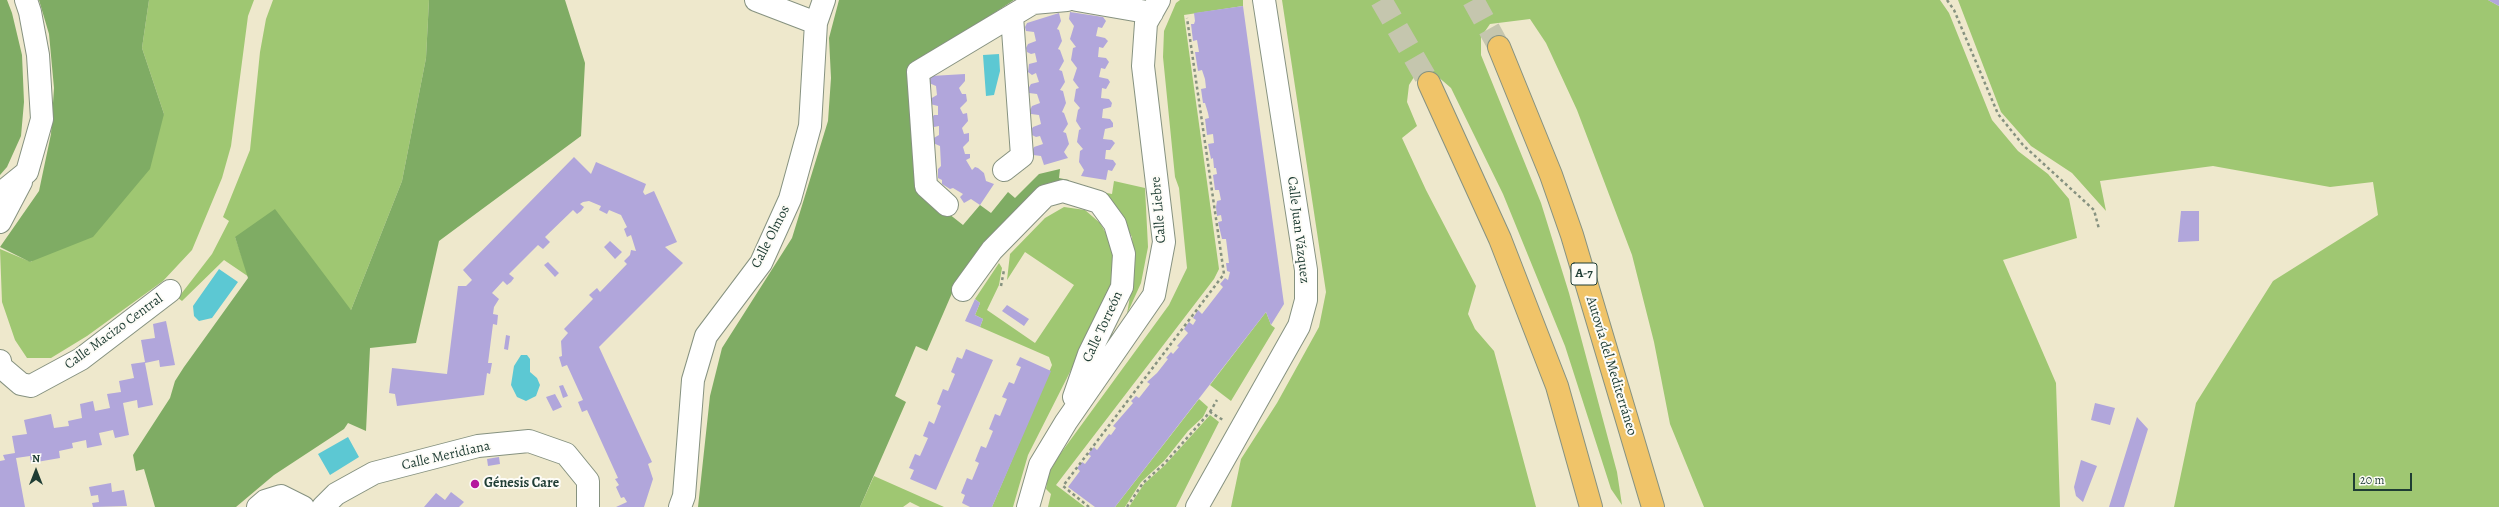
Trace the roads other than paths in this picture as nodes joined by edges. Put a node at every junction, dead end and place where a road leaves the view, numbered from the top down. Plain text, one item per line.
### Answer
1 (26, 0) edge
2 (756, 0) edge
3 (824, 0) edge
4 (1067, 0) edge
5 (1077, 0) edge
6 (1264, 0) edge
7 (1156, 7) edge
8 (1012, 16) junction
9 (816, 22) junction
10 (1499, 47) tunnel mouth
11 (1429, 83) tunnel mouth
12 (1004, 170) dead end
13 (27, 172) junction
14 (0, 194) edge
15 (947, 205) dead end
16 (0, 222) edge
17 (963, 290) dead end
18 (170, 291) dead end
19 (0, 361) edge
20 (1066, 422) junction
21 (1219, 465) junction
22 (258, 507) edge
23 (303, 507) edge
24 (323, 507) edge
25 (588, 507) edge
26 (680, 507) edge
27 (1028, 507) edge
28 (1197, 507) edge
29 (1213, 507) edge
30 (1591, 507) edge
31 (1653, 507) edge

1 - 13 street
2 - 9 street
3 - 9 street, Calle Olmos
4 - 8 street
5 - 7 street
6 - 21 street, Calle Juan Vázquez
7 - 20 street, Calle Liebre
8 - 12 street
8 - 15 street
9 - 26 street, Calle Olmos
10 - 31 highway, Autovía del Mediterráneo / A-7
11 - 30 highway
13 - 14 street
13 - 16 street
17 - 20 street, Calle Torreón
18 - 19 street, Calle Macizo Central
20 - 27 street, Calle Liebre
21 - 28 street, Calle Juan Vázquez
21 - 29 street, Calle Juan Vázquez
22 - 23 street
24 - 25 street, Calle Meridiana

